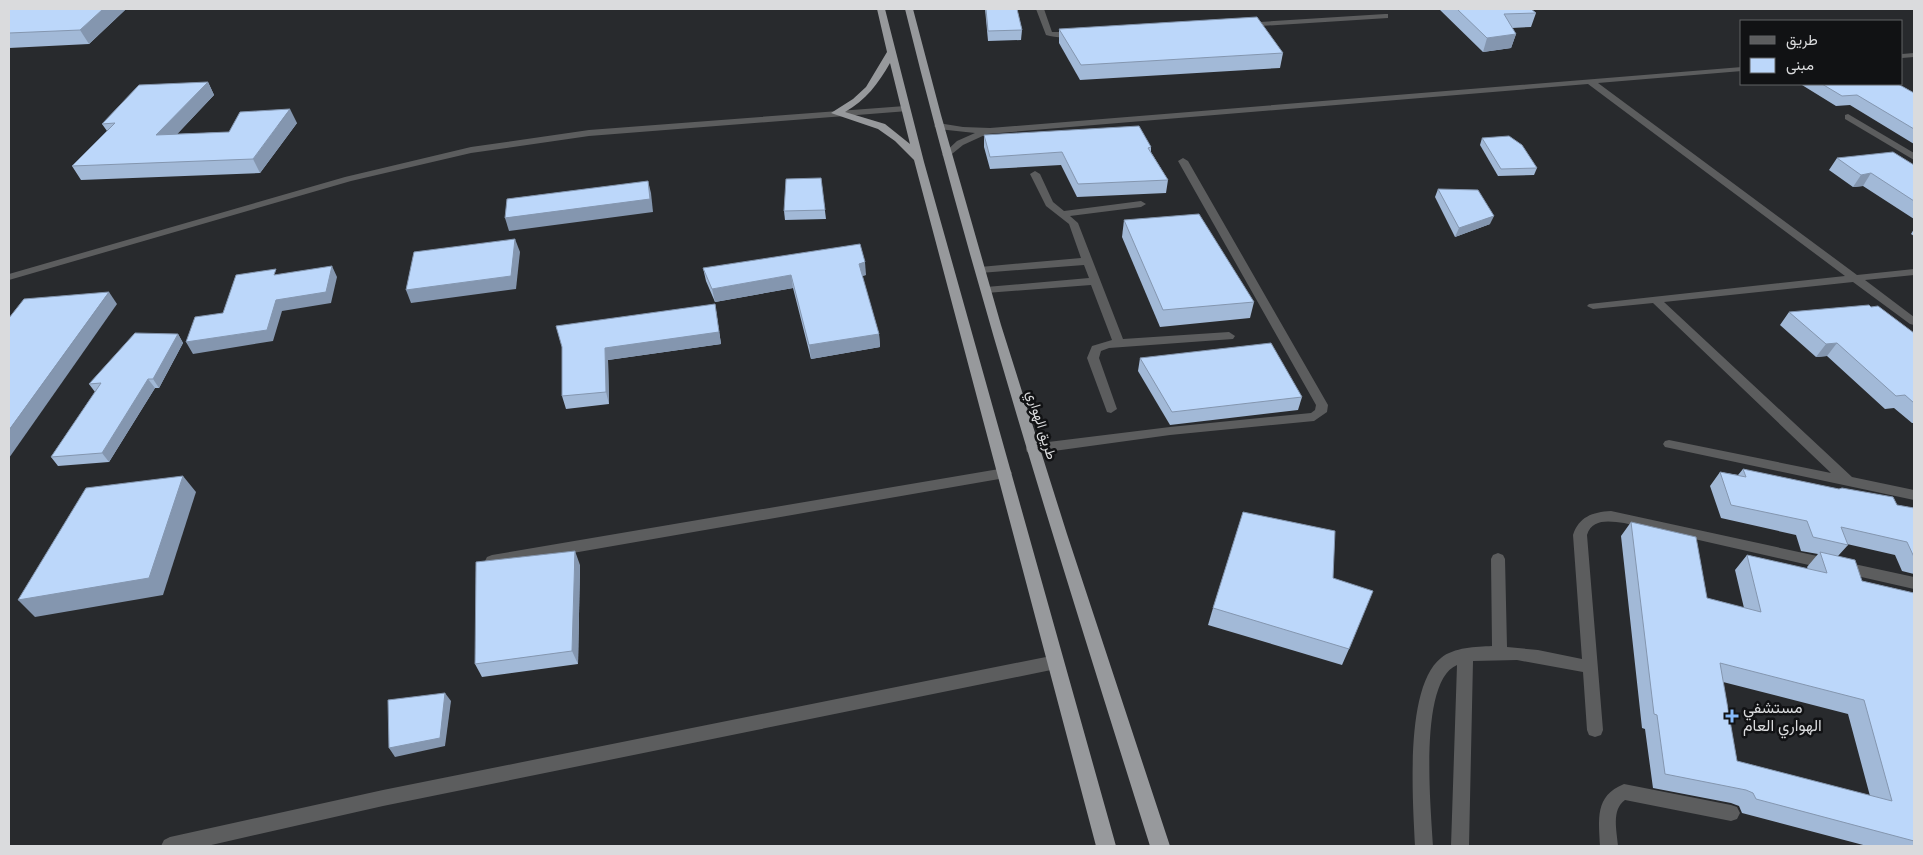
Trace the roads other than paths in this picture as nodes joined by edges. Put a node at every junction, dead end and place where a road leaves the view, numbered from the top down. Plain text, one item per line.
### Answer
1 (881, 9) edge
2 (909, 9) edge
3 (1040, 9) edge
4 (1385, 16) dead end
5 (1232, 25) edge
6 (1088, 34) edge
7 (890, 53) junction
8 (1740, 69) edge
9 (1589, 81) junction
10 (905, 109) junction
11 (836, 113) junction
12 (1848, 117) dead end
13 (938, 126) junction
14 (990, 131) junction
15 (947, 155) junction
16 (1914, 157) edge
17 (1183, 161) dead end
18 (919, 162) junction
19 (1035, 174) dead end
20 (1140, 204) dead end
21 (1062, 214) junction
22 (1088, 261) junction
23 (980, 270) junction
24 (1914, 272) edge
25 (9, 277) edge
26 (1855, 278) junction
27 (1096, 281) junction
28 (986, 290) junction
29 (1655, 299) junction
30 (1593, 306) dead end
31 (1914, 322) edge
32 (1229, 336) dead end
33 (1120, 343) junction
34 (1111, 409) dead end
35 (1668, 444) dead end
36 (1032, 449) junction
37 (1005, 473) junction
38 (1848, 481) junction
39 (1914, 495) edge
40 (1498, 559) dead end
41 (488, 562) edge
42 (1914, 583) edge
43 (1500, 653) junction
44 (1465, 655) junction
45 (1056, 662) junction
46 (1590, 667) junction
47 (1595, 730) dead end
48 (1731, 813) dead end
49 (170, 846) edge
50 (1106, 846) edge
51 (1160, 846) edge
52 (1424, 846) edge
53 (1460, 846) edge
54 (1609, 846) edge

1 - 7 highway
2 - 13 highway, طريق الهواري
3 - 6 street
4 - 5 street
7 - 10 highway
7 - 11 highway
8 - 9 street
9 - 14 street
9 - 26 street
10 - 11 street
10 - 18 highway
11 - 18 highway
11 - 25 street
12 - 16 street
13 - 14 street
13 - 15 highway, طريق الهواري
14 - 15 street
15 - 23 highway, طريق الهواري
17 - 36 street
18 - 37 highway
19 - 21 street
20 - 21 street
21 - 22 street
22 - 23 street
22 - 27 street
23 - 28 highway, طريق الهواري
24 - 26 street
26 - 29 street
26 - 31 street
27 - 28 street
27 - 33 street
28 - 36 highway, طريق الهواري
29 - 30 street
29 - 38 street
32 - 33 street
33 - 34 street
35 - 38 street
36 - 51 highway, طريق الهواري
37 - 41 street
37 - 45 highway
38 - 39 street
40 - 43 street
42 - 46 street
43 - 44 street
43 - 46 street
44 - 52 street
44 - 53 street
45 - 49 street
45 - 50 highway
46 - 47 street
48 - 54 street

